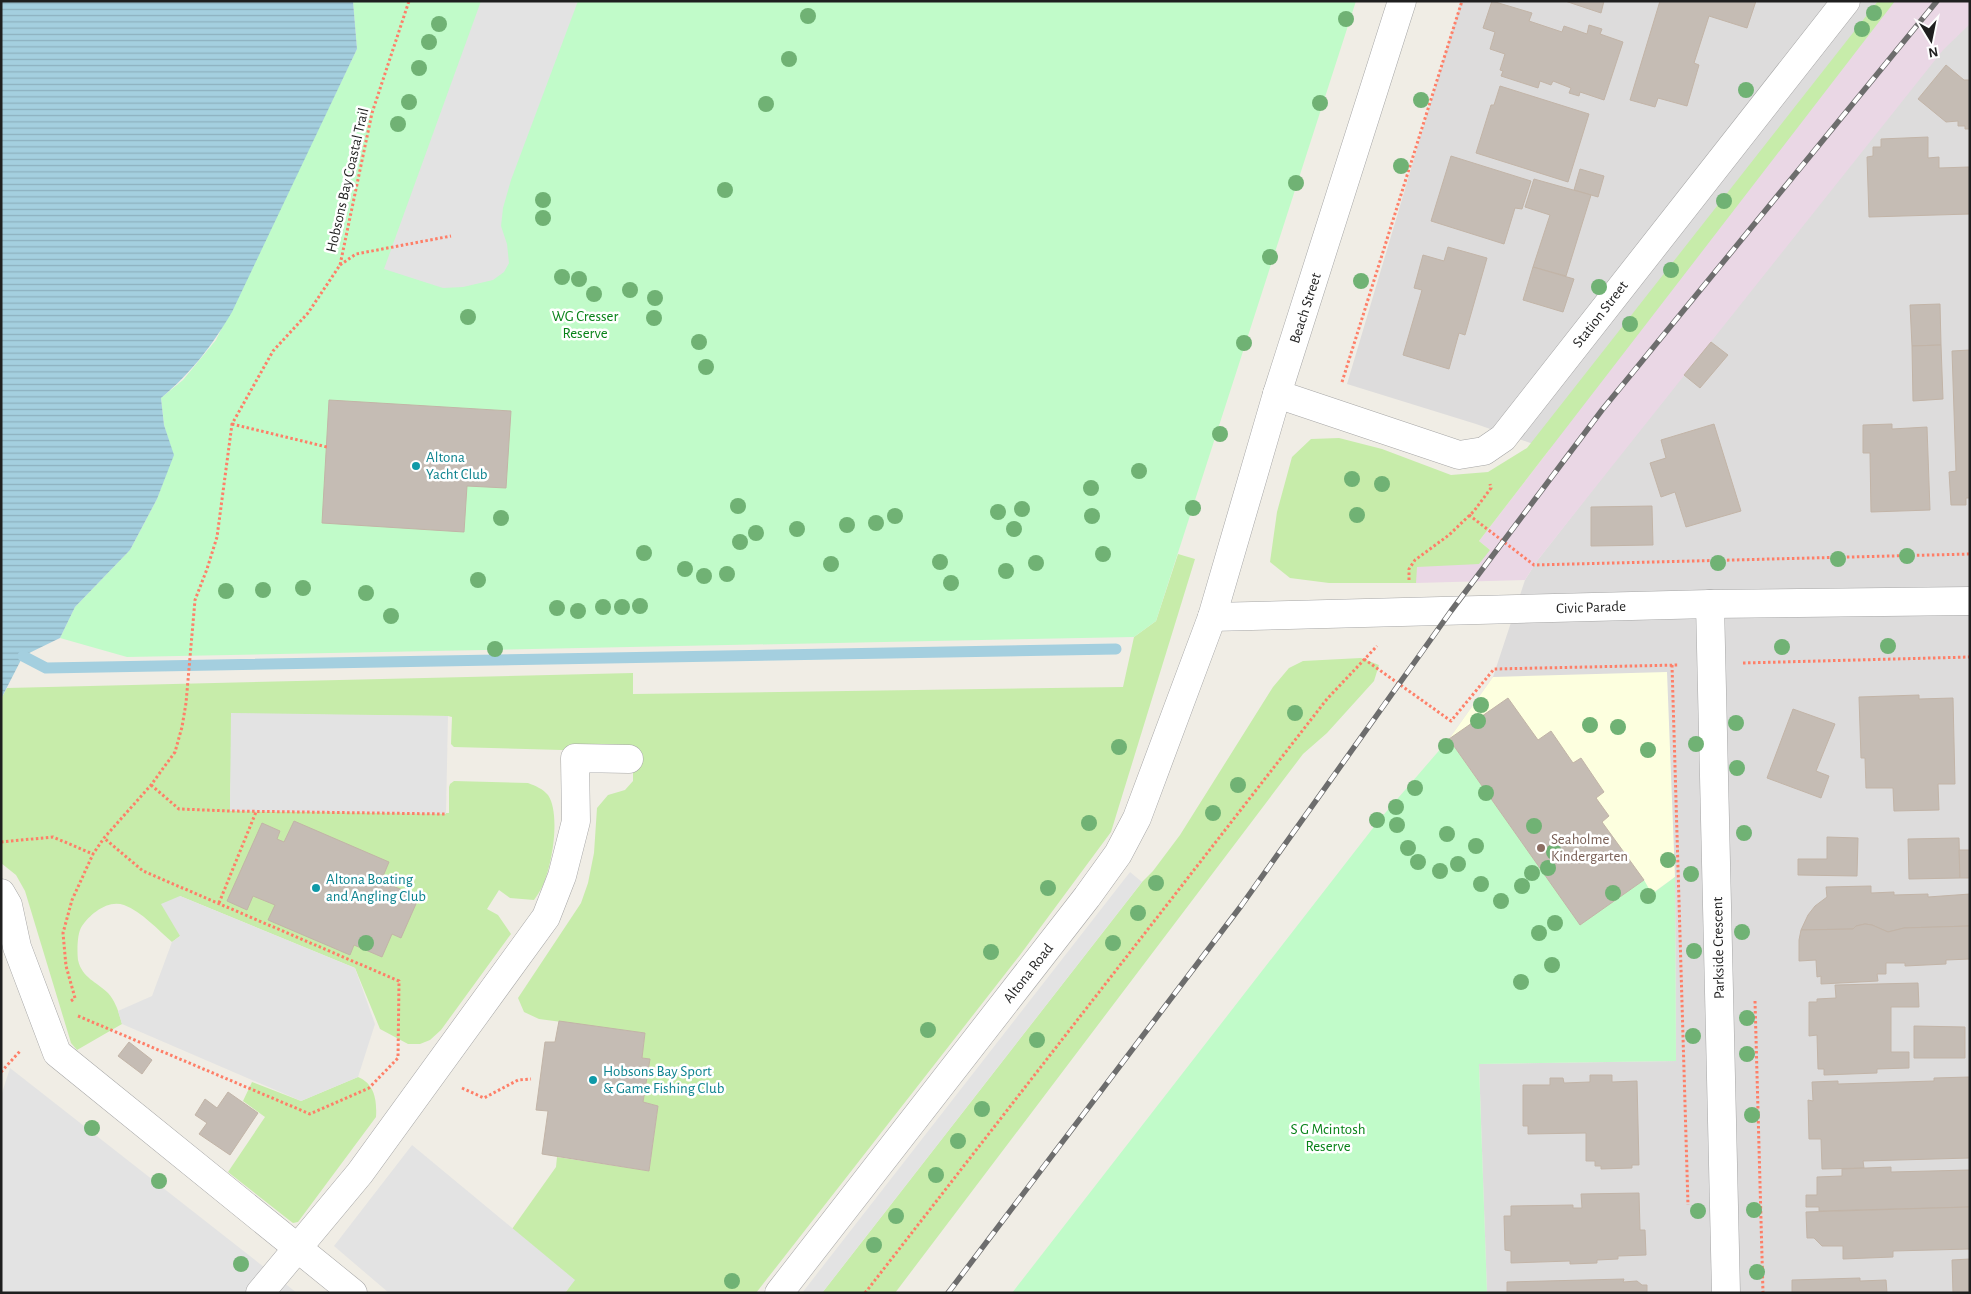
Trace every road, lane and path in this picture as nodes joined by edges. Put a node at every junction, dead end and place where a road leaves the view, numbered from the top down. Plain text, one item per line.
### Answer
1 (409, 1) edge
2 (1402, 1) edge
3 (1462, 1) edge
4 (1846, 1) edge
5 (451, 236) dead end
6 (340, 265) junction
7 (1340, 387) dead end
8 (1277, 394) junction
9 (232, 424) junction
10 (327, 447) dead end
11 (1475, 452) junction
12 (1469, 515) junction
13 (1970, 554) edge
14 (1970, 601) edge
15 (1710, 604) junction
16 (1410, 612) junction
17 (1212, 617) junction
18 (1970, 657) edge
19 (1364, 660) junction
20 (1711, 664) junction
21 (1672, 665) junction
22 (630, 759) dead end
23 (151, 785) junction
24 (256, 812) junction
25 (446, 814) dead end
26 (104, 838) junction
27 (1, 842) edge
28 (93, 854) junction
29 (1, 892) edge
30 (218, 903) junction
31 (53, 1016) junction
32 (1, 1072) edge
33 (433, 1073) junction
34 (531, 1079) dead end
35 (1688, 1213) dead end
36 (298, 1248) junction
37 (260, 1293) edge
38 (352, 1293) edge
39 (779, 1293) edge
40 (865, 1293) edge
41 (1726, 1293) edge

1 - 6 path, Hobsons Bay Coastal Trail
2 - 8 street, Beach Street
3 - 7 path
4 - 11 street, Station Street
5 - 6 path
6 - 9 path, Hobsons Bay Coastal Trail
8 - 11 street, Station Street
8 - 17 street, Beach Street
9 - 10 path
9 - 23 path, Hobsons Bay Coastal Trail
11 - 12 path
12 - 13 path
12 - 16 path
14 - 15 street, Civic Parade
15 - 16 street, Civic Parade
15 - 20 street, Parkside Crescent
16 - 17 street, Civic Parade
16 - 19 path
17 - 39 street, Altona Road
18 - 20 path
19 - 21 path
19 - 40 path
20 - 21 path
20 - 41 street, Parkside Crescent
21 - 35 path
22 - 33 street
23 - 24 path
23 - 26 path, Hobsons Bay Coastal Trail
24 - 25 path
24 - 30 path
26 - 28 path, Hobsons Bay Coastal Trail
26 - 30 path
27 - 28 path
28 - 31 path, Hobsons Bay Coastal Trail
29 - 31 street
30 - 31 path
31 - 32 path, Hobsons Bay Coastal Trail
31 - 36 street
33 - 34 path
33 - 36 street
36 - 37 street
36 - 38 street

